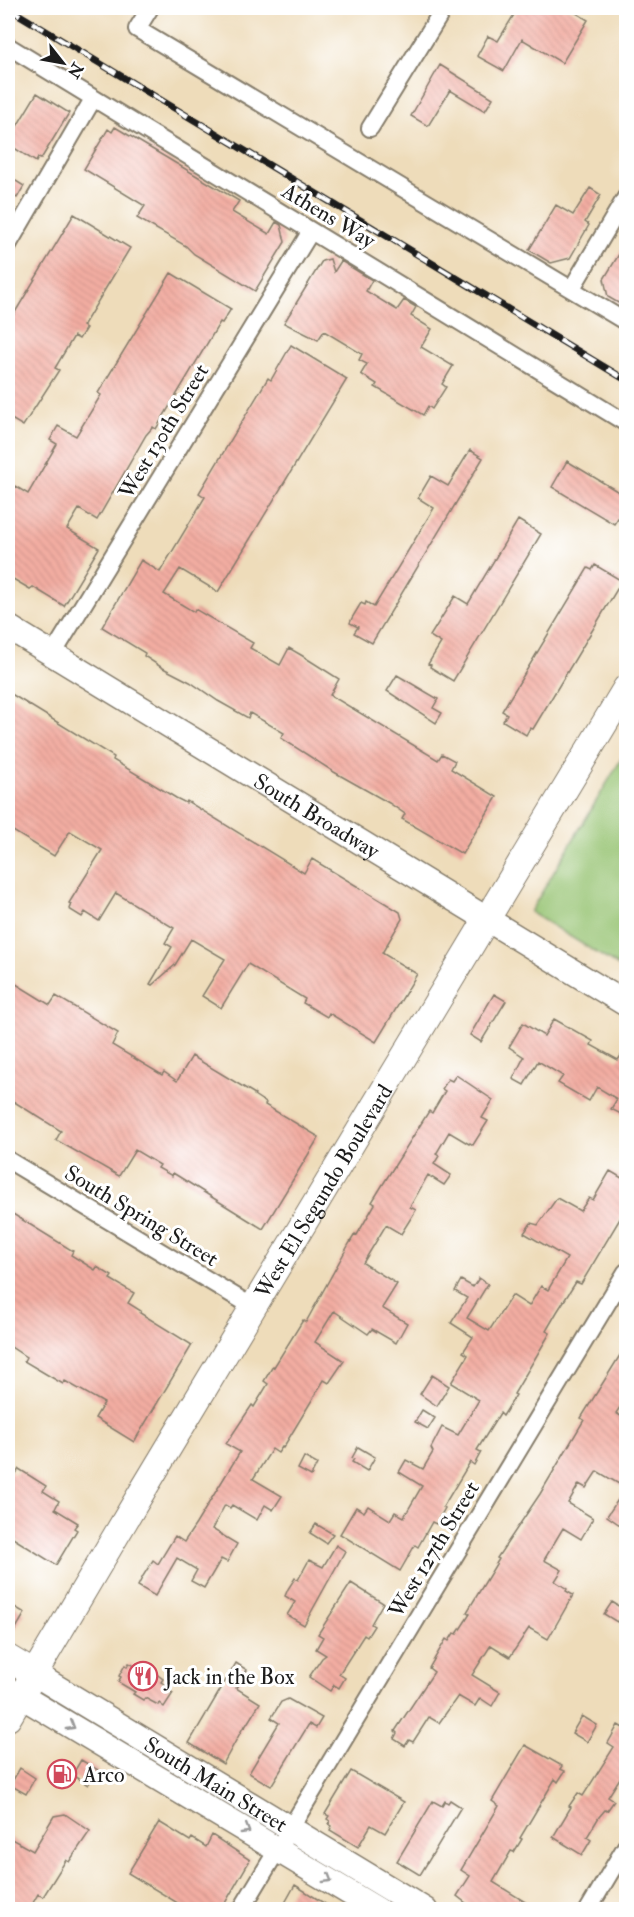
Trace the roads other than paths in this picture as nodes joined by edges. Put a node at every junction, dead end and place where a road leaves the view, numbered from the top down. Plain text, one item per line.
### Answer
1 (150, 8) edge
2 (444, 8) edge
3 (8, 46) edge
4 (93, 99) junction
5 (370, 129) dead end
6 (627, 197) edge
7 (311, 231) junction
8 (8, 245) edge
9 (572, 288) junction
10 (627, 322) edge
11 (627, 423) edge
12 (8, 627) edge
13 (53, 654) junction
14 (627, 688) edge
15 (488, 918) junction
16 (627, 1004) edge
17 (8, 1160) edge
18 (627, 1272) edge
19 (253, 1307) junction
20 (8, 1658) edge
21 (33, 1673) junction
22 (14, 1692) edge
23 (8, 1718) edge
24 (291, 1828) junction
25 (627, 1846) edge
26 (278, 1849) junction
27 (241, 1910) edge
28 (378, 1910) edge
29 (425, 1910) edge
30 (588, 1910) edge

1 - 9 street
2 - 5 street
3 - 4 street, Athens Way
4 - 7 street, Athens Way
4 - 8 street
6 - 9 street
7 - 11 street, Athens Way
7 - 13 street, West 130th Street
9 - 10 street
12 - 13 main road, South Broadway
13 - 15 main road, South Broadway
14 - 15 main road, West El Segundo Boulevard
15 - 16 main road, South Broadway
15 - 19 main road, West El Segundo Boulevard
17 - 19 street, South Spring Street
18 - 24 street, West 127th Street
19 - 21 main road, West El Segundo Boulevard
20 - 21 main road, South Main Street
21 - 22 main road, West El Segundo Boulevard
21 - 24 main road, South Main Street
22 - 23 main road, West El Segundo Boulevard
22 -> 26 main road, South Main Street
24 - 26 street, West 127th Street
24 - 29 main road, South Main Street
25 - 30 street
26 - 27 street, West 127th Street
26 -> 28 main road, South Main Street

